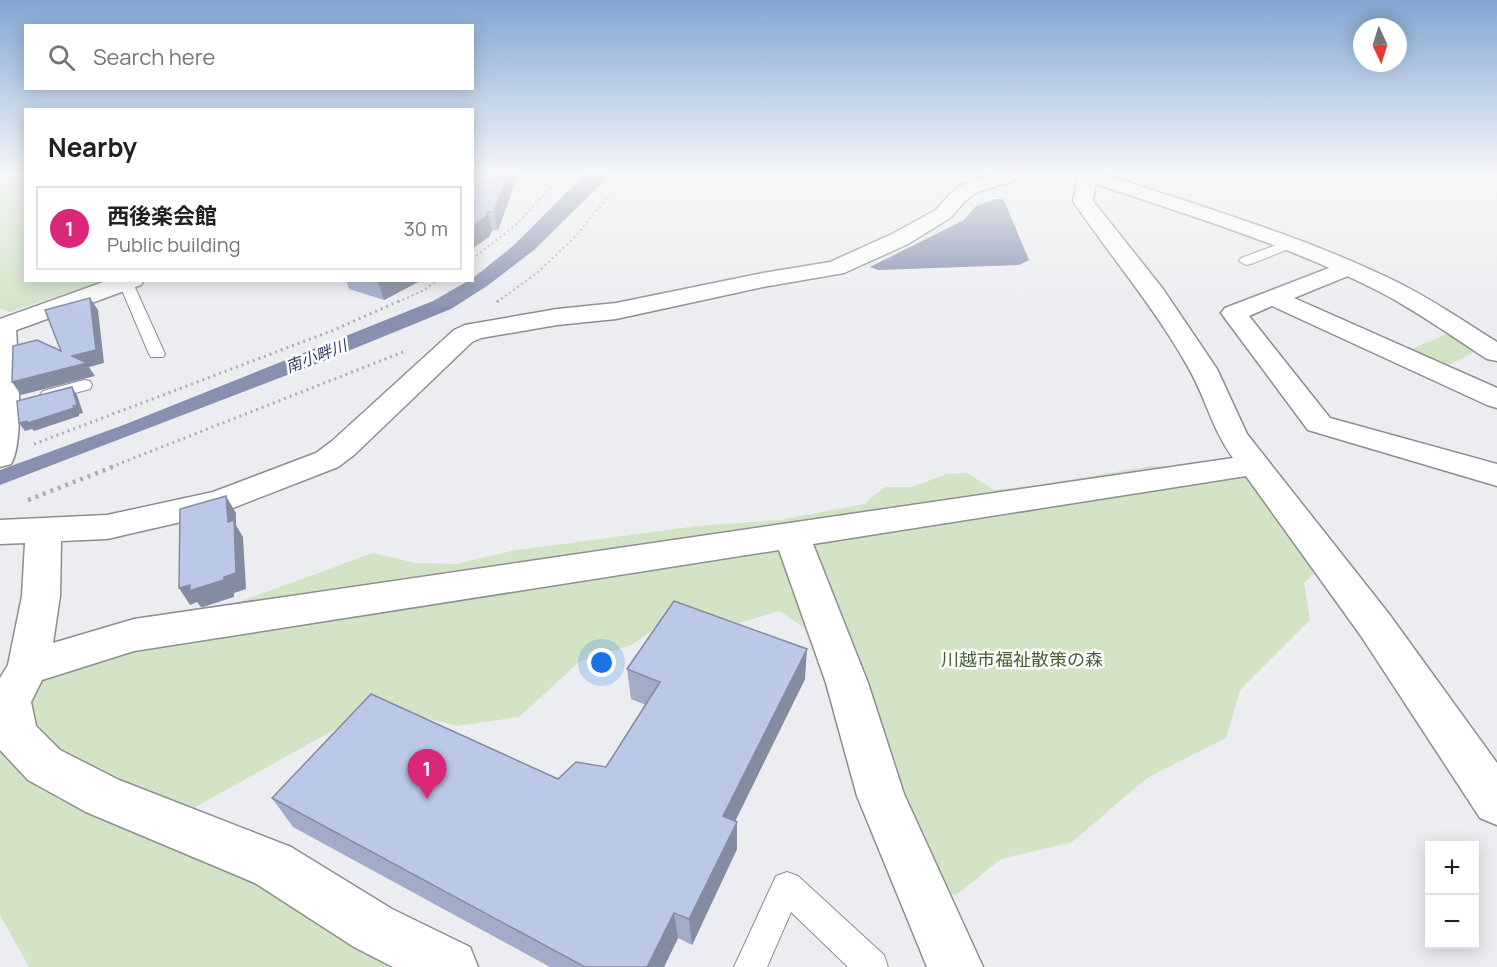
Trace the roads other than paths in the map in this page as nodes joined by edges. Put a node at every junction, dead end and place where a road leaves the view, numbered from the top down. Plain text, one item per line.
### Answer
1 (932, 220) edge
2 (1098, 220) edge
3 (1219, 220) edge
4 (1289, 244) junction
5 (1246, 261) dead end
6 (1347, 268) junction
7 (130, 282) edge
8 (1272, 297) junction
9 (1, 326) edge
10 (1497, 353) edge
11 (157, 354) dead end
12 (84, 385) dead end
13 (1497, 399) edge
14 (19, 403) junction
15 (0, 457) edge
16 (1254, 465) junction
17 (1497, 475) edge
18 (33, 517) junction
19 (0, 532) edge
20 (792, 535) junction
21 (14, 679) edge
22 (1497, 802) edge
23 (450, 967) edge
24 (750, 967) edge
25 (872, 967) edge
26 (956, 967) edge

1 - 18 street
2 - 16 street
3 - 4 street
4 - 5 lane
4 - 6 street
6 - 8 street
6 - 10 street
7 - 9 street
7 - 11 lane
8 - 13 street
8 - 17 street
9 - 14 street
12 - 14 lane
14 - 15 street
16 - 20 street
16 - 22 street
18 - 19 street
18 - 21 street
20 - 21 street
20 - 26 street
21 - 23 street
24 - 25 lane

